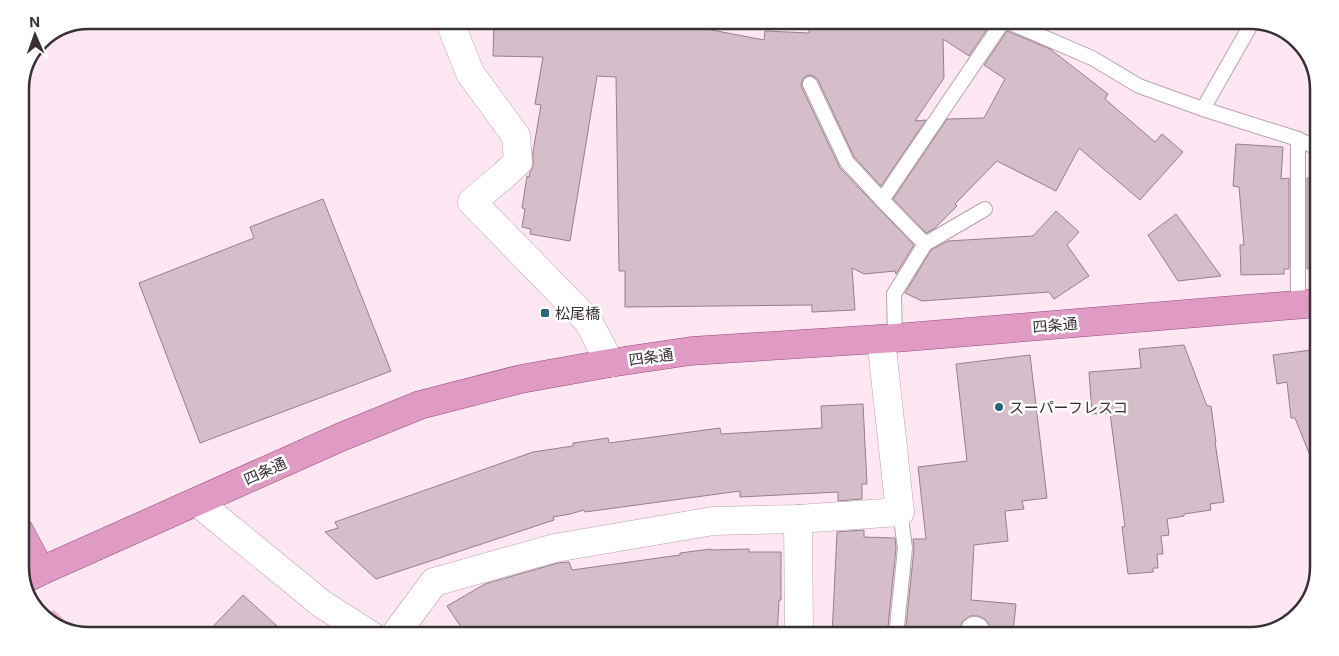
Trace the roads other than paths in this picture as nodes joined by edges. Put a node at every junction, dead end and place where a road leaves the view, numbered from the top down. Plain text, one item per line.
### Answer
1 (453, 29) edge
2 (998, 29) edge
3 (1025, 29) edge
4 (1248, 29) edge
5 (810, 84) dead end
6 (1203, 109) junction
7 (1298, 139) junction
8 (1310, 145) edge
9 (882, 200) junction
10 (985, 210) dead end
11 (925, 244) junction
12 (1309, 304) edge
13 (888, 339) junction
14 (610, 363) junction
15 (197, 502) junction
16 (900, 512) junction
17 (798, 519) junction
18 (32, 576) edge
19 (358, 627) edge
20 (401, 627) edge
21 (799, 627) edge
22 (897, 627) edge

1 - 14 street
2 - 9 lane
3 - 6 lane
4 - 6 lane
5 - 9 lane
6 - 7 lane
7 - 8 lane
7 - 12 lane
9 - 11 lane
10 - 11 lane
11 - 13 lane
12 - 13 main road, 四条通
13 - 14 main road, 四条通
13 - 16 street
14 - 15 main road, 四条通
15 - 18 main road, 四条通
15 - 19 street
16 - 17 street
16 - 22 lane
17 - 20 street
17 - 21 street

